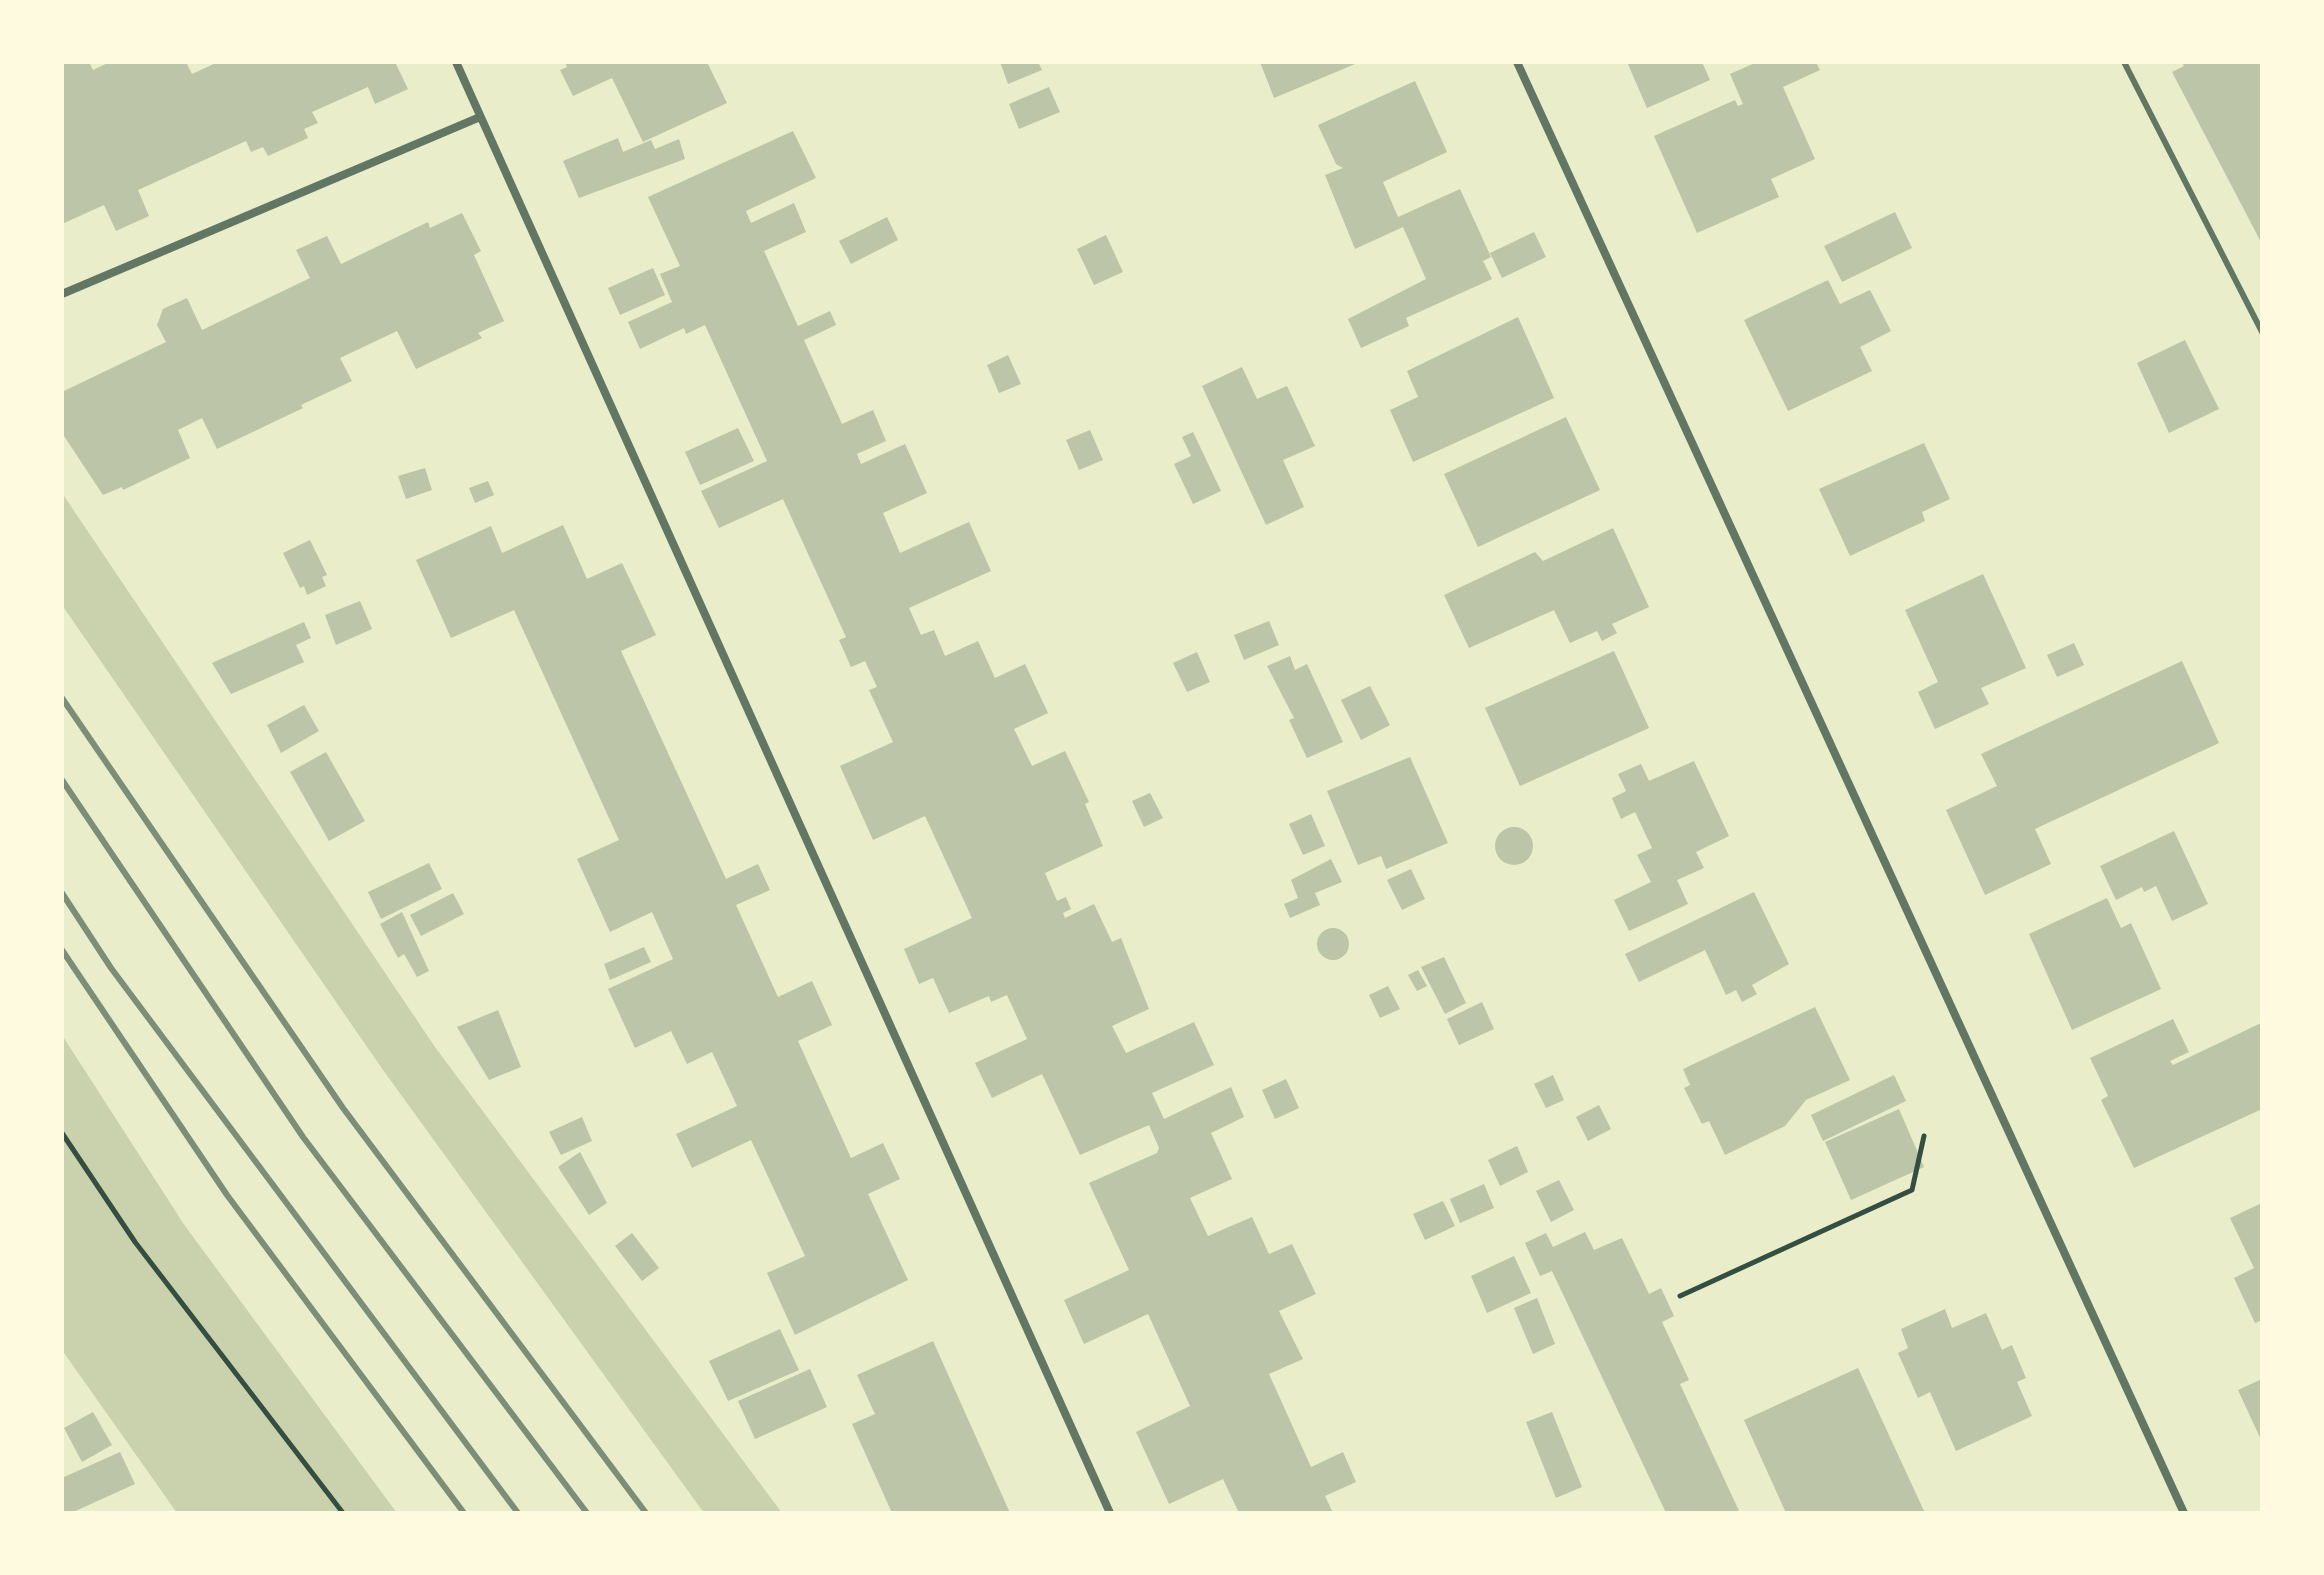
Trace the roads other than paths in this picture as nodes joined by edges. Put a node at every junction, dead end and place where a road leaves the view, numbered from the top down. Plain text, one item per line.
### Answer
1 (456, 62) edge
2 (1517, 62) edge
3 (2124, 62) edge
4 (480, 117) junction
5 (62, 294) edge
6 (2262, 332) edge
7 (1110, 1513) edge
8 (2184, 1513) edge

1 - 4 street
2 - 8 street
3 - 6 lane
4 - 5 street
4 - 7 street

